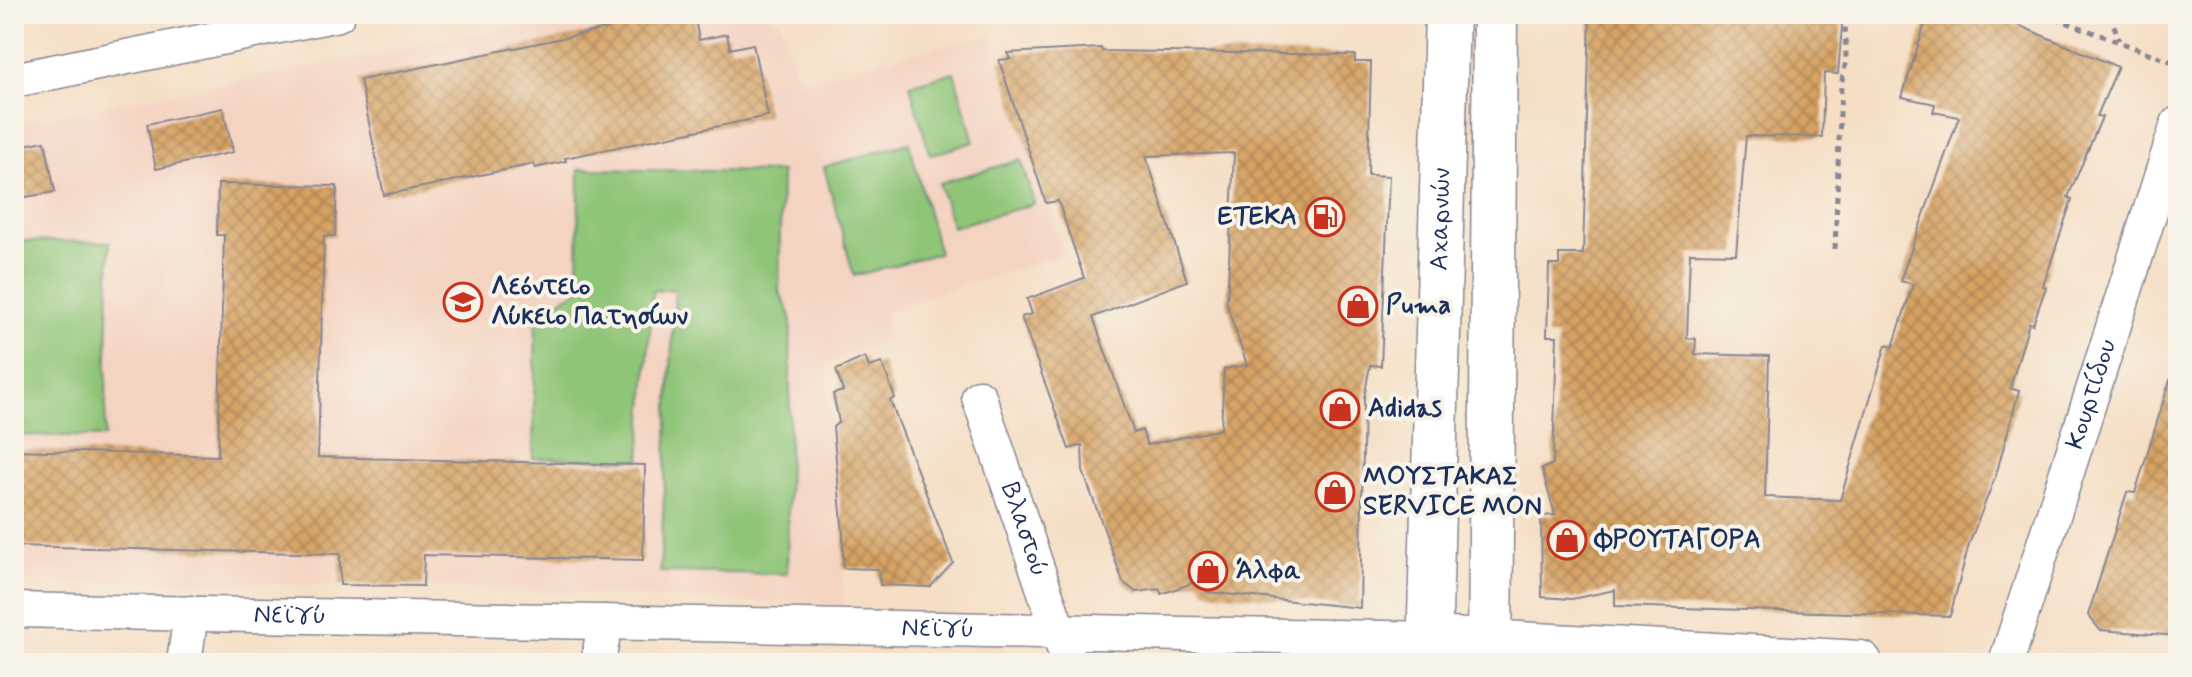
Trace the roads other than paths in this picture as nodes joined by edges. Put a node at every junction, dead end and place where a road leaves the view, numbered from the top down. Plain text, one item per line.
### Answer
1 (338, 14) edge
2 (1447, 14) edge
3 (1495, 14) edge
4 (14, 80) edge
5 (2178, 124) edge
6 (979, 397) dead end
7 (14, 610) edge
8 (191, 613) junction
9 (605, 622) junction
10 (1058, 631) junction
11 (1431, 651) edge
12 (1489, 652) edge
13 (184, 663) edge
14 (598, 663) edge
15 (1069, 663) edge
16 (1860, 663) edge
17 (2006, 663) edge

1 - 4 street
2 - 11 main road, Αχαρνών
3 - 12 main road, Αχαρνών
5 - 17 street, Κουρτίδου
6 - 10 street, Βλαστού
7 - 8 street, Νεϊγύ
8 - 9 street, Νεϊγύ
8 - 13 street
9 - 10 street, Νεϊγύ
9 - 14 street
10 - 11 street, Νεϊγύ
10 - 15 street, Βλαστού
11 - 12 main road, Νεϊγύ
12 - 16 main road, Νεϊγύ

